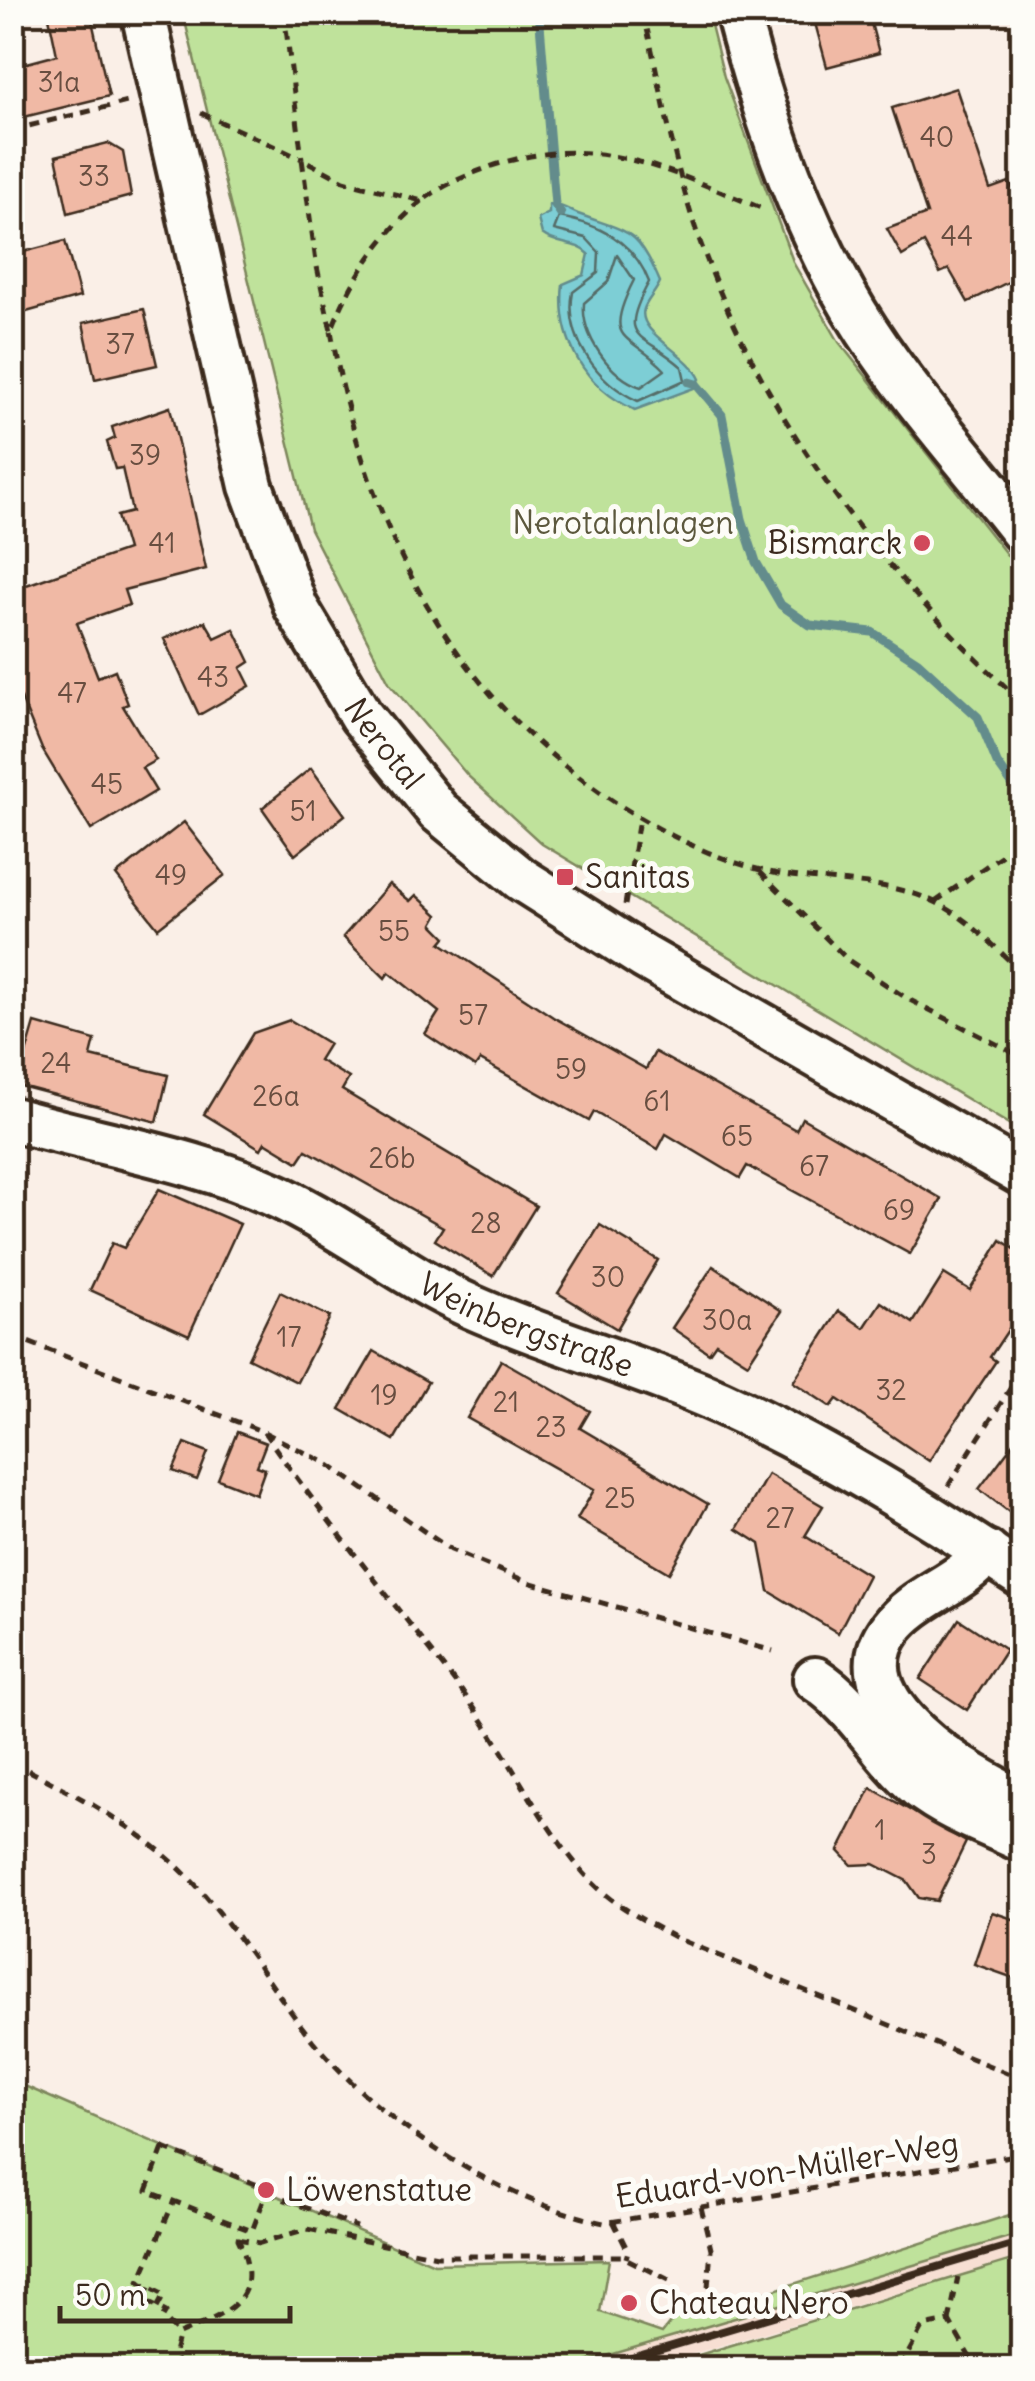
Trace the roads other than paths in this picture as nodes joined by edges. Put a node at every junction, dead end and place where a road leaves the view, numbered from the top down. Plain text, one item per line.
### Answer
1 (143, 12) edge
2 (737, 12) edge
3 (1022, 530) edge
4 (12, 1119) edge
5 (1022, 1174) edge
6 (986, 1552) junction
7 (1022, 1576) edge
8 (815, 1679) dead end
9 (1022, 1801) edge
10 (1022, 1840) edge

1 - 5 street, Nerotal
2 - 3 street
4 - 6 street, Weinbergstraße
6 - 7 street, Weinbergstraße
6 - 9 street
8 - 10 street

